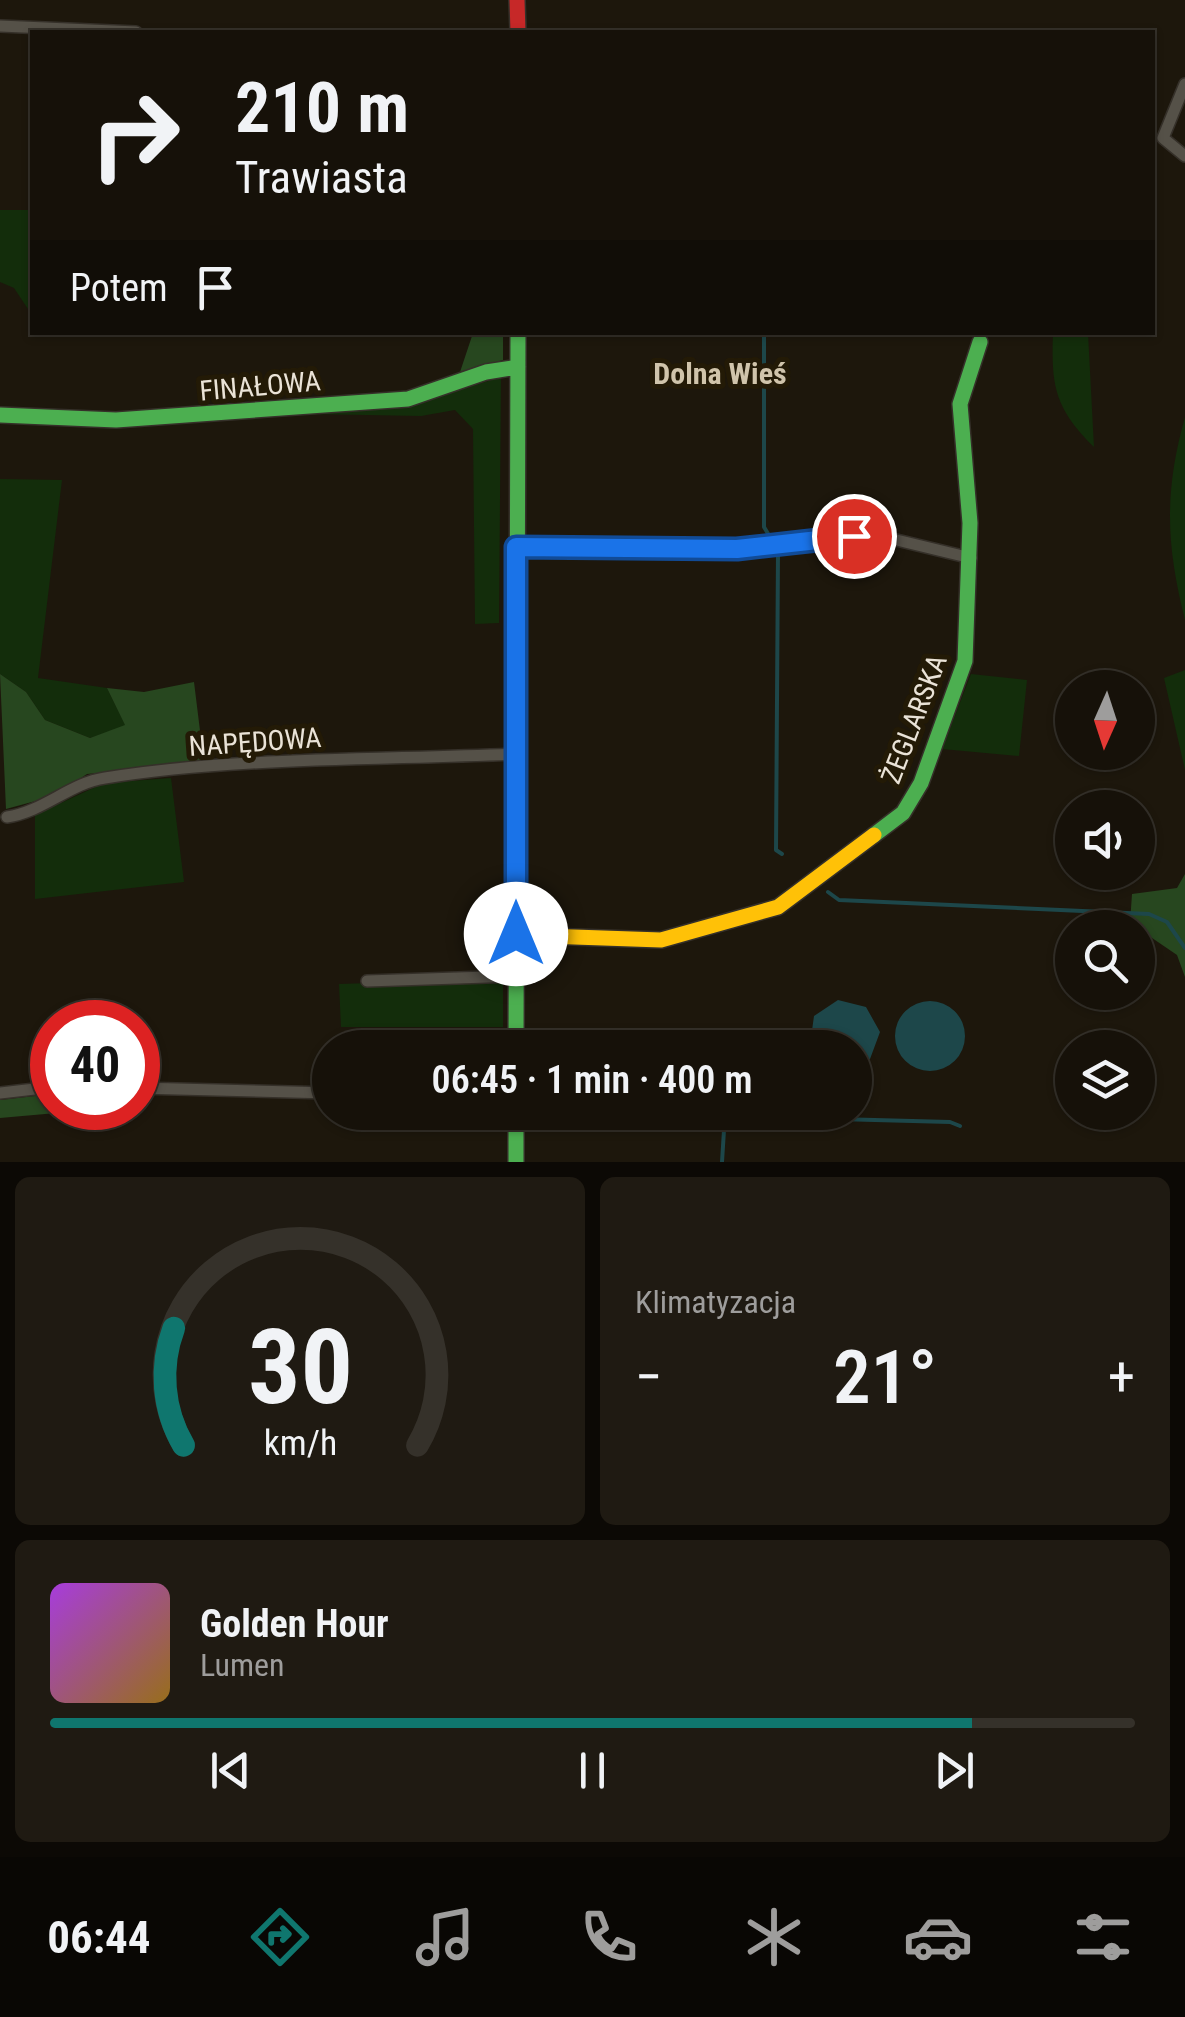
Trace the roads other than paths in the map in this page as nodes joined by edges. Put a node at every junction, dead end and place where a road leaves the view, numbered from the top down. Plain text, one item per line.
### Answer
1 (517, 0) edge
2 (0, 26) edge
3 (91, 30) edge
4 (518, 30) edge
5 (1185, 84) edge
6 (1185, 156) edge
7 (518, 335) edge
8 (980, 342) dead end
9 (518, 367) junction
10 (0, 415) edge
11 (516, 547) junction
12 (971, 558) junction
13 (516, 754) junction
14 (6, 817) dead end
15 (516, 934) junction
16 (516, 976) junction
17 (367, 980) dead end
18 (516, 1030) edge
19 (160, 1089) edge
20 (30, 1090) edge
21 (312, 1093) edge
22 (0, 1094) edge
23 (516, 1130) edge
24 (516, 1162) edge

1 - 4 street
2 - 3 street
5 - 6 street
7 - 9 street
8 - 12 street, ŻEGLARSKA
9 - 10 street, FINAŁOWA
9 - 11 street
11 - 12 street
11 - 13 street
12 - 15 street, ŻEGLARSKA
13 - 14 street, NAPĘDOWA
13 - 15 street
15 - 16 street
16 - 17 street
16 - 18 street
19 - 21 street
20 - 22 street
23 - 24 street

